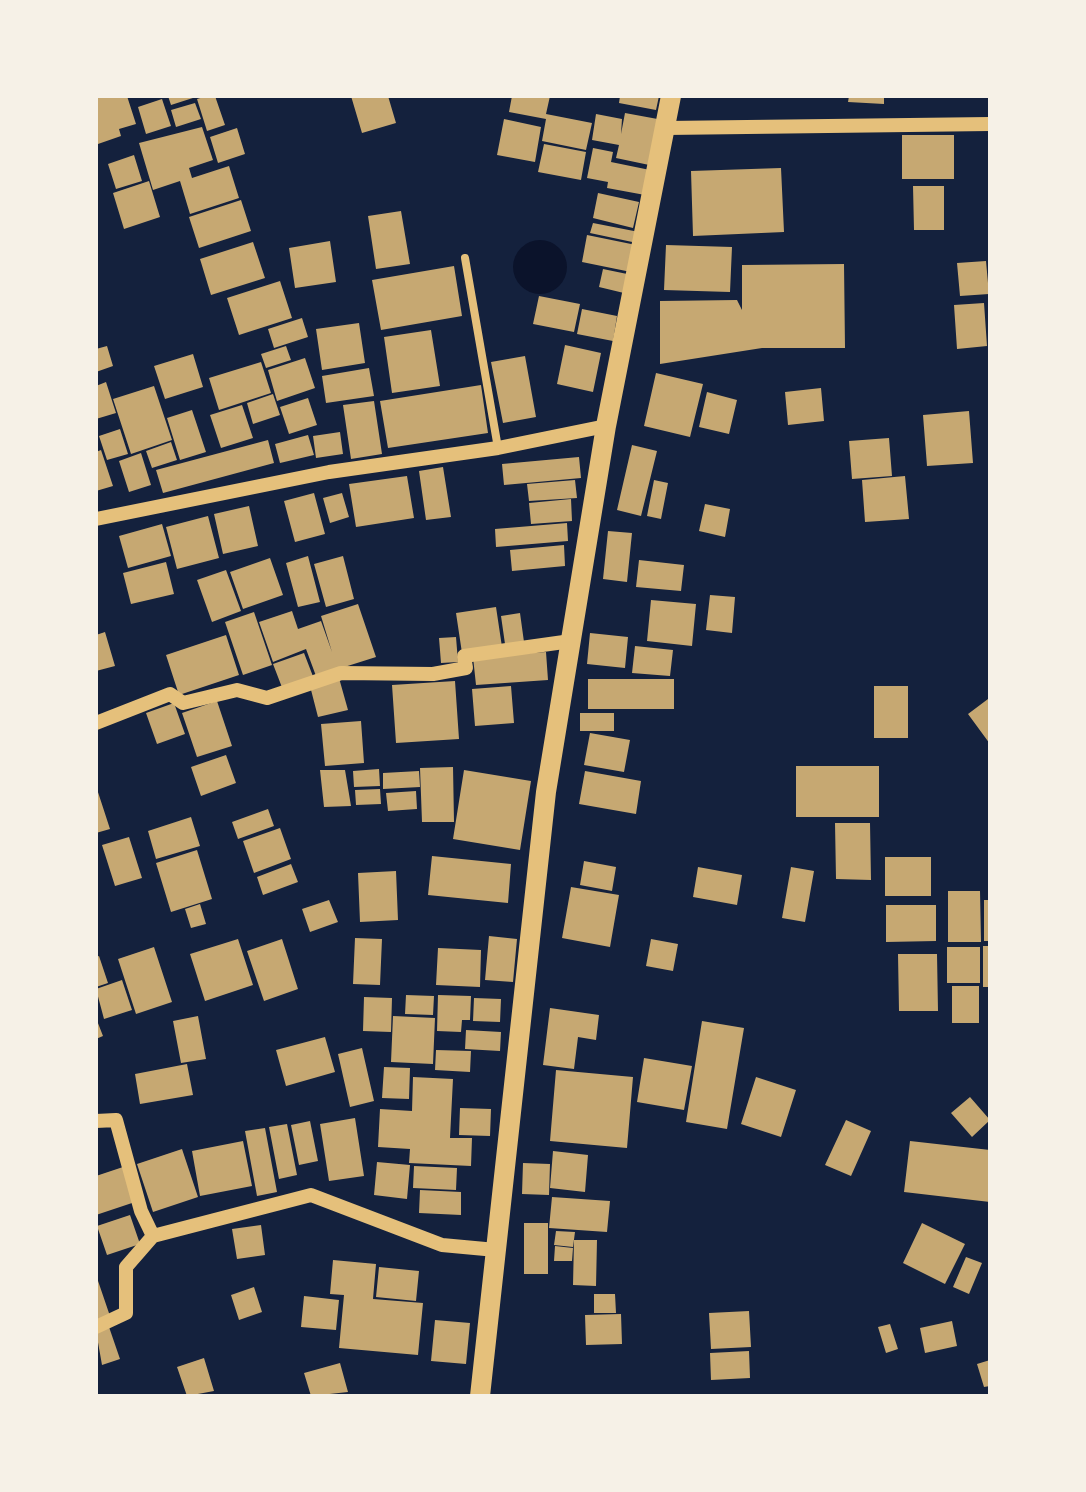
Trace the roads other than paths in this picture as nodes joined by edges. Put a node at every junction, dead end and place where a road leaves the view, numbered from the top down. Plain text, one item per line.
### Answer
1 (671, 96) edge
2 (990, 124) edge
3 (666, 128) junction
4 (465, 258) dead end
5 (606, 426) junction
6 (498, 448) junction
7 (96, 519) edge
8 (571, 641) junction
9 (96, 723) edge
10 (96, 1121) edge
11 (153, 1236) junction
12 (496, 1250) junction
13 (96, 1327) edge
14 (480, 1396) edge

1 - 3 main road
2 - 3 street
3 - 5 main road
4 - 6 street
5 - 6 street
5 - 8 main road
6 - 7 street
8 - 9 street
8 - 12 main road
10 - 11 street
11 - 12 street
11 - 13 street
12 - 14 main road

